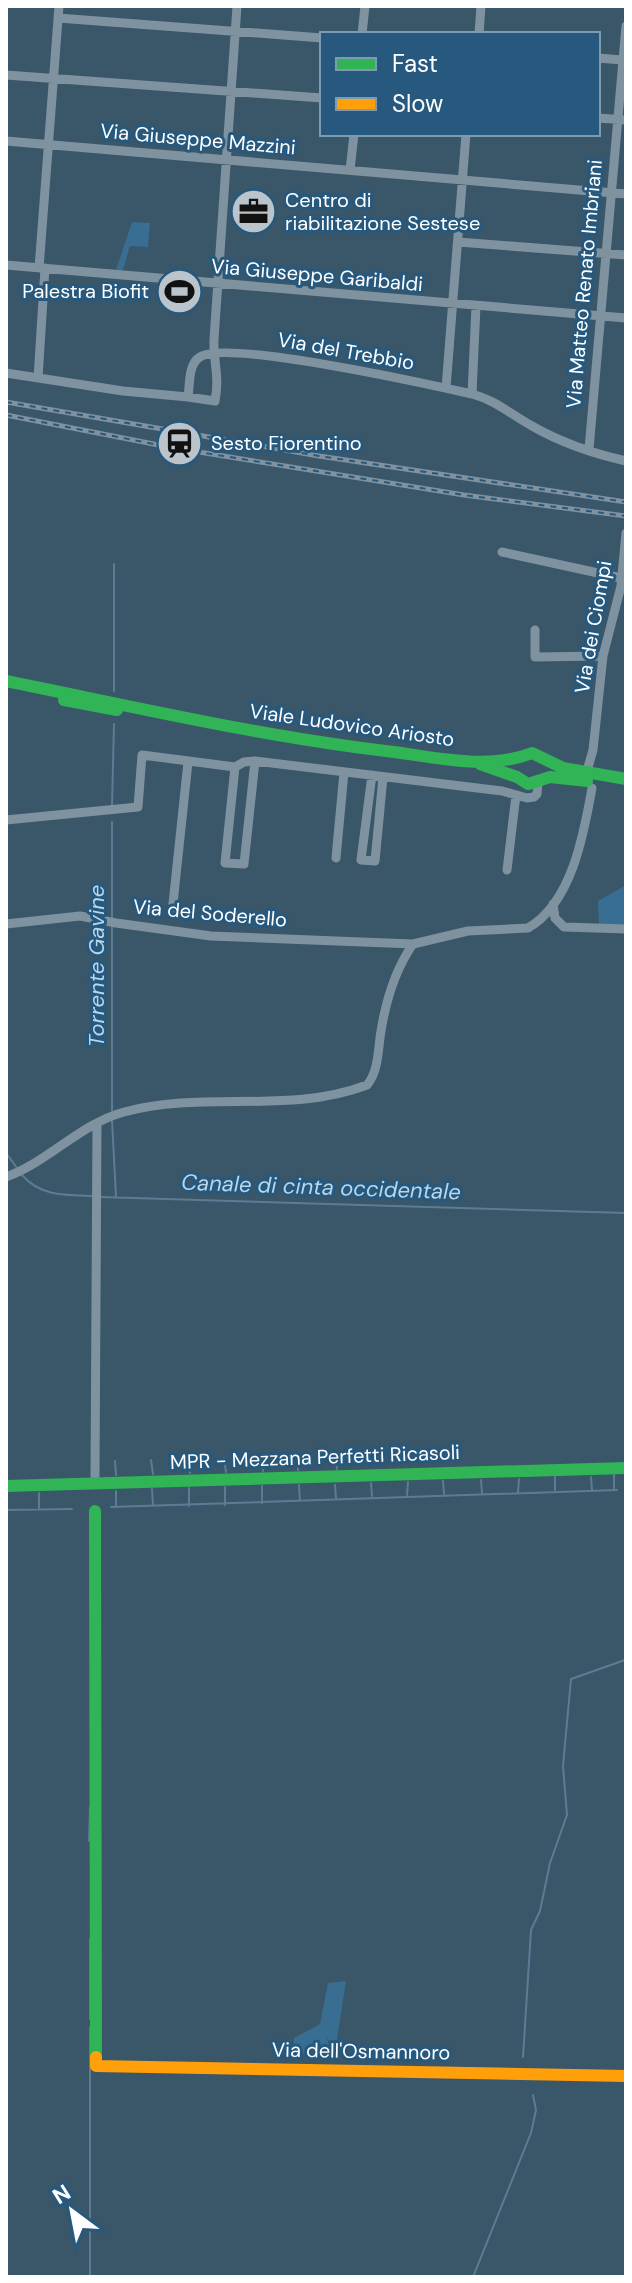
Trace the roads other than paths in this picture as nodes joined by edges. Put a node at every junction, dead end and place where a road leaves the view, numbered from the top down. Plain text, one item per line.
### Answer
1 (59, 6) edge
2 (237, 6) edge
3 (365, 6) edge
4 (481, 6) edge
5 (58, 18) junction
6 (626, 26) edge
7 (235, 32) junction
8 (362, 32) edge
9 (479, 32) edge
10 (626, 36) edge
11 (320, 38) edge
12 (600, 58) edge
13 (622, 60) junction
14 (6, 75) edge
15 (55, 78) junction
16 (231, 92) junction
17 (320, 98) edge
18 (600, 118) edge
19 (622, 120) edge
20 (354, 136) edge
21 (466, 136) edge
22 (6, 141) edge
23 (49, 144) junction
24 (227, 159) junction
25 (350, 170) junction
26 (463, 180) junction
27 (610, 193) junction
28 (626, 194) edge
29 (458, 242) junction
30 (605, 253) junction
31 (626, 255) edge
32 (6, 265) edge
33 (42, 268) junction
34 (217, 285) junction
35 (452, 304) junction
36 (476, 306) junction
37 (600, 316) junction
38 (626, 318) edge
39 (213, 351) junction
40 (6, 373) edge
41 (38, 378) junction
42 (446, 388) junction
43 (472, 394) junction
44 (188, 397) junction
45 (589, 449) junction
46 (626, 461) edge
47 (626, 533) edge
48 (502, 552) dead end
49 (623, 583) edge
50 (535, 630) dead end
51 (603, 656) junction
52 (6, 681) edge
53 (6, 688) edge
54 (225, 726) junction
55 (519, 758) junction
56 (541, 758) junction
57 (255, 761) junction
58 (188, 762) junction
59 (473, 762) junction
60 (235, 767) junction
61 (344, 772) junction
62 (372, 775) junction
63 (383, 777) junction
64 (517, 777) junction
65 (626, 779) edge
66 (590, 781) junction
67 (539, 782) junction
68 (626, 786) edge
69 (516, 795) junction
70 (6, 820) edge
71 (336, 858) dead end
72 (507, 870) dead end
73 (553, 904) junction
74 (190, 915) dead end
75 (6, 924) edge
76 (626, 929) edge
77 (413, 944) junction
78 (97, 1123) junction
79 (9, 1176) edge
80 (623, 1468) edge
81 (101, 1480) junction
82 (6, 1486) edge
83 (95, 1511) dead end
84 (626, 2076) edge

1 - 5 street
2 - 7 street
3 - 8 street
4 - 9 street
5 - 7 street
5 - 15 street
6 - 10 street, Via Matteo Renato Imbriani
7 - 11 street
7 - 16 street
10 - 13 street, Via Matteo Renato Imbriani
12 - 13 street
13 - 19 street, Via Matteo Renato Imbriani
14 - 15 street
15 - 16 street
15 - 23 street
16 - 17 street
16 - 24 street
18 - 19 street
19 - 27 street, Via Matteo Renato Imbriani
20 - 25 street
21 - 26 street
22 - 23 street, Via Giuseppe Mazzini
23 - 24 street, Via Giuseppe Mazzini
23 - 33 street
24 - 25 street, Via Giuseppe Mazzini
24 - 34 street
25 - 26 street, Via Giuseppe Mazzini
26 - 27 street, Via Giuseppe Mazzini
26 - 29 street
27 - 28 street, Via Giuseppe Mazzini
27 - 30 street, Via Matteo Renato Imbriani
29 - 30 street
29 - 35 street
30 - 31 street
30 - 37 street, Via Matteo Renato Imbriani
32 - 33 street, Via Giuseppe Garibaldi
33 - 34 street, Via Giuseppe Garibaldi
33 - 41 street
34 - 35 street, Via Giuseppe Garibaldi
34 - 39 street
35 - 36 street, Via Giuseppe Garibaldi
35 - 42 street
36 - 37 street, Via Giuseppe Garibaldi
36 - 43 street
37 - 38 street, Via Giuseppe Garibaldi
37 - 45 street, Via Matteo Renato Imbriani
39 - 42 street, Via del Trebbio
39 - 44 street
39 - 44 street
40 - 41 street
41 - 44 street
42 - 43 street, Via del Trebbio
43 - 45 street, Via del Trebbio
45 - 46 street, Via del Trebbio
47 - 49 street, Via dei Ciompi
48 - 49 street
49 - 51 street, Via dei Ciompi
50 - 51 street
51 - 66 street, Via dei Ciompi
52 - 54 street, Viale Ludovico Ariosto
53 - 54 street, Viale Ludovico Ariosto
54 - 59 street, Viale Ludovico Ariosto
55 - 56 street, Viale Ludovico Ariosto
55 - 59 street, Viale Ludovico Ariosto
55 - 64 street
56 - 66 street, Viale Ludovico Ariosto
56 - 67 street
57 - 60 street
57 - 60 street
57 - 61 street
58 - 60 street
58 - 70 street
58 - 74 street
59 - 64 street, Viale Ludovico Ariosto
61 - 62 street
61 - 71 street
62 - 63 street
62 - 63 street
63 - 69 street
64 - 67 street, Viale Ludovico Ariosto
65 - 66 street, Viale Ludovico Ariosto
66 - 67 street, Viale Ludovico Ariosto
66 - 68 street, Viale Ludovico Ariosto
66 - 73 street, Via dei Ciompi
67 - 69 street
69 - 72 street
73 - 76 street
73 - 77 street, Via del Soderello
75 - 77 street, Via del Soderello
77 - 78 street
78 - 79 street
78 - 81 street
80 - 81 street, MPR - Mezzana Perfetti Ricasoli
81 - 82 street, MPR - Mezzana Perfetti Ricasoli
83 - 84 street, Via dell'Osmannoro

